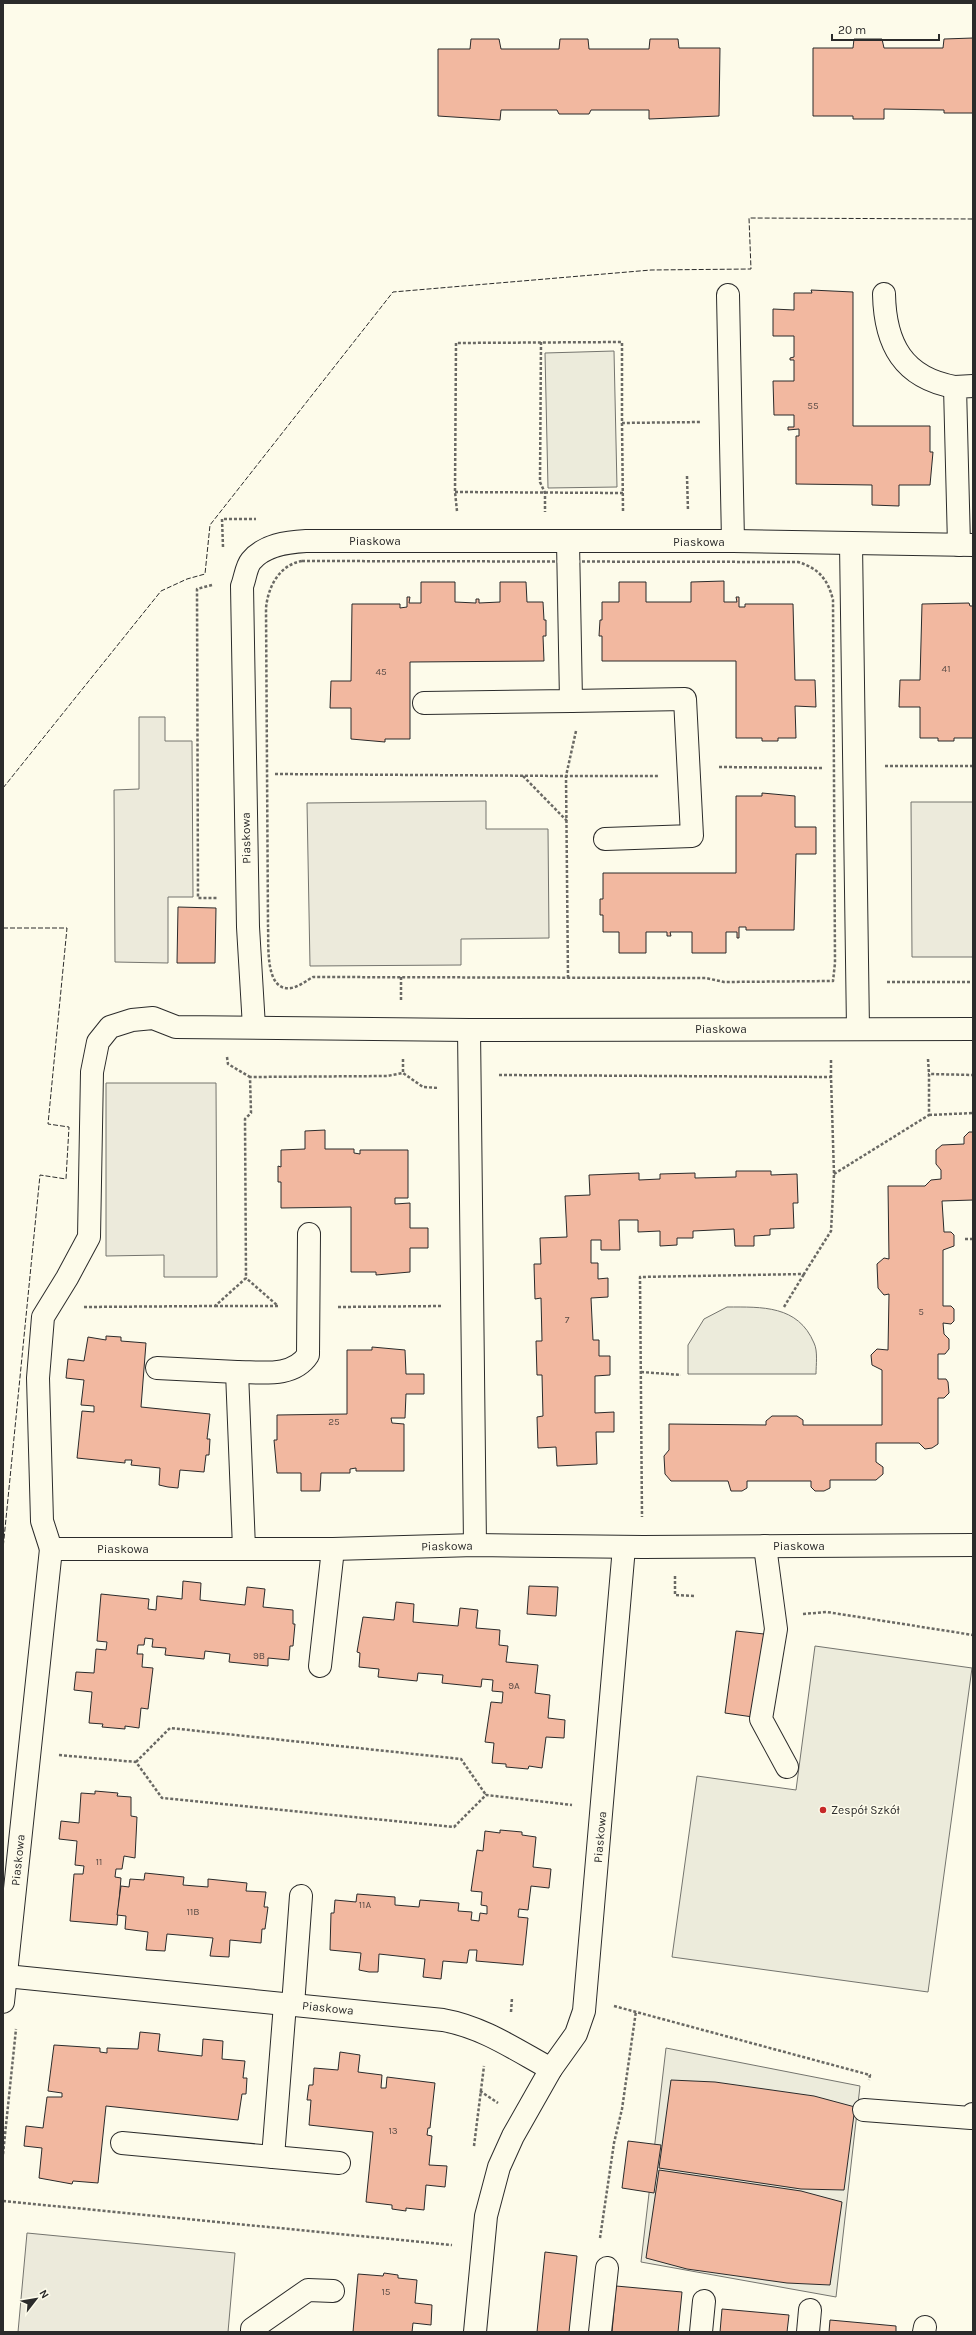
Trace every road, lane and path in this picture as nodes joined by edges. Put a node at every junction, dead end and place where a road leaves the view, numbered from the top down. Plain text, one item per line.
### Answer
1 (884, 294) dead end
2 (728, 295) dead end
3 (541, 342) junction
4 (964, 387) edge
5 (730, 421) junction
6 (622, 423) junction
7 (687, 476) dead end
8 (455, 492) junction
9 (545, 493) junction
10 (623, 493) junction
11 (457, 513) dead end
12 (732, 516) junction
13 (545, 518) dead end
14 (623, 518) dead end
15 (261, 519) dead end
16 (733, 542) junction
17 (851, 544) junction
18 (966, 545) edge
19 (568, 553) junction
20 (223, 555) dead end
21 (217, 582) dead end
22 (571, 701) junction
23 (424, 703) dead end
24 (575, 739) dead end
25 (877, 766) dead end
26 (973, 766) edge
27 (716, 767) dead end
28 (834, 768) junction
29 (267, 774) junction
30 (522, 776) junction
31 (566, 776) junction
32 (652, 776) dead end
33 (567, 821) junction
34 (605, 839) dead end
35 (219, 906) dead end
36 (251, 978) junction
37 (272, 978) junction
38 (568, 978) junction
39 (886, 982) dead end
40 (973, 982) edge
41 (254, 1027) junction
42 (858, 1029) junction
43 (973, 1029) edge
44 (469, 1030) junction
45 (493, 1075) dead end
46 (973, 1075) edge
47 (973, 1113) edge
48 (929, 1115) junction
49 (834, 1174) junction
50 (309, 1234) dead end
51 (965, 1239) dead end
52 (973, 1239) edge
53 (804, 1274) junction
54 (246, 1278) dead end
55 (215, 1306) dead end
56 (450, 1306) dead end
57 (308, 1307) junction
58 (784, 1308) dead end
59 (157, 1368) dead end
60 (237, 1372) junction
61 (641, 1372) junction
62 (681, 1375) dead end
63 (642, 1522) dead end
64 (475, 1545) junction
65 (973, 1545) edge
66 (765, 1546) junction
67 (624, 1547) junction
68 (244, 1548) junction
69 (52, 1549) junction
70 (333, 1549) junction
71 (674, 1572) dead end
72 (694, 1596) dead end
73 (775, 1615) junction
74 (973, 1635) edge
75 (320, 1666) dead end
76 (58, 1755) dead end
77 (136, 1762) junction
78 (787, 1767) dead end
79 (486, 1795) junction
80 (577, 1806) dead end
81 (302, 1896) dead end
82 (6, 1976) junction
83 (504, 1998) dead end
84 (519, 1998) dead end
85 (3, 2002) edge
86 (289, 2005) junction
87 (17, 2023) dead end
88 (551, 2069) junction
89 (864, 2110) joint
90 (972, 2117) edge
91 (122, 2143) dead end
92 (3, 2154) edge
93 (273, 2157) junction
94 (339, 2163) dead end
95 (3, 2201) edge
96 (456, 2246) dead end
97 (607, 2268) joint
98 (333, 2291) dead end
99 (704, 2301) dead end
100 (810, 2310) dead end
101 (252, 2332) edge
102 (476, 2332) edge
103 (600, 2332) edge
104 (701, 2332) edge
105 (808, 2332) edge

1 - 4 street
2 - 5 street
3 - 6 path
3 - 8 path
3 - 9 path
4 - 18 street
5 - 6 path
5 - 12 street
6 - 10 path
7 - 12 path
8 - 9 path
8 - 11 path
9 - 10 path
9 - 13 path
10 - 14 path
12 - 16 street
15 - 20 path
16 - 17 street, Piaskowa
16 - 19 street, Piaskowa
17 - 18 street, Piaskowa
17 - 42 street
19 - 22 street
19 - 28 path
19 - 29 path
19 - 36 street, Piaskowa
21 - 35 path
22 - 23 street
22 - 34 street
24 - 31 path
25 - 26 path
27 - 28 path
28 - 38 path
29 - 30 path
29 - 37 path
30 - 31 path
30 - 33 path
31 - 32 path
31 - 33 path
33 - 38 path
36 - 37 path
36 - 41 street, Piaskowa
37 - 38 path
39 - 40 path
41 - 44 street, Piaskowa
41 - 69 street, Piaskowa
42 - 43 street, Piaskowa
42 - 44 street, Piaskowa
44 - 64 street
45 - 49 path
46 - 48 path
47 - 48 path
48 - 49 path
49 - 53 path
50 - 57 street
51 - 52 path
53 - 58 path
53 - 61 path
54 - 55 path
56 - 57 path
57 - 60 street
59 - 60 street
60 - 68 street
61 - 62 path
61 - 63 path
64 - 67 street, Piaskowa
64 - 70 street, Piaskowa
65 - 66 street, Piaskowa
66 - 67 street, Piaskowa
66 - 73 street
67 - 88 street, Piaskowa
68 - 69 street, Piaskowa
68 - 70 street, Piaskowa
69 - 82 street, Piaskowa
70 - 75 street
71 - 72 path
73 - 74 path
73 - 78 street
76 - 77 path
77 - 79 path
77 - 79 path
79 - 80 path
81 - 86 street
82 - 85 street, Piaskowa
82 - 86 street, Piaskowa
83 - 84 path
86 - 88 street, Piaskowa
86 - 93 street, Piaskowa
87 - 92 path
88 - 102 street, Piaskowa
89 - 90 street
89 - 97 path
91 - 93 street
93 - 94 street
95 - 96 path
97 - 103 street
98 - 101 street
99 - 104 street
100 - 105 street

